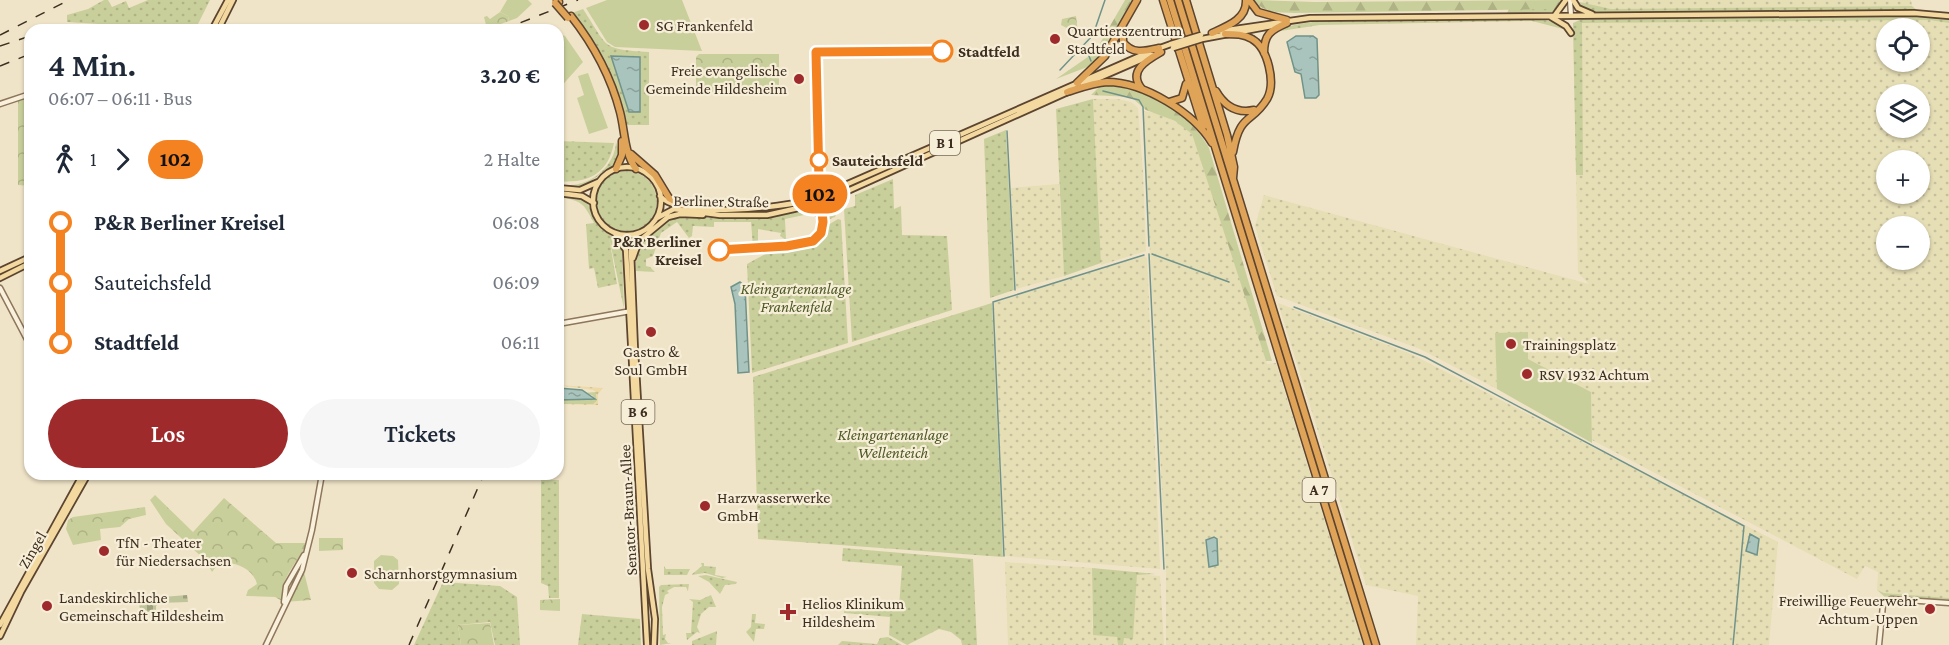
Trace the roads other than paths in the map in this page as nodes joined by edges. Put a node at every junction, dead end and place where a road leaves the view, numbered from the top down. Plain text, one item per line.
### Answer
1 (228, 0) edge
2 (233, 0) edge
3 (1137, 0) edge
4 (1142, 0) edge
5 (1157, 0) edge
6 (1163, 0) edge
7 (1170, 0) edge
8 (1178, 0) edge
9 (1186, 0) edge
10 (1247, 0) edge
11 (1570, 0) edge
12 (556, 1) edge
13 (1132, 8) junction
14 (1555, 15) junction
15 (1570, 15) junction
16 (1597, 15) junction
17 (1168, 16) junction
18 (1546, 16) junction
19 (1949, 16) edge
20 (569, 17) junction
21 (1287, 22) junction
22 (215, 24) edge
23 (221, 24) edge
24 (1124, 24) junction
25 (1212, 33) junction
26 (1571, 33) dead end
27 (1225, 34) junction
28 (1202, 37) junction
29 (1160, 50) junction
30 (1264, 54) junction
31 (1186, 77) junction
32 (1210, 81) junction
33 (1077, 82) junction
34 (1067, 92) junction
35 (1147, 93) junction
36 (24, 96) edge
37 (1165, 102) junction
38 (0, 104) edge
39 (1260, 107) junction
40 (1006, 109) dead end
41 (1018, 109) junction
42 (1204, 131) junction
43 (626, 141) junction
44 (1217, 153) junction
45 (1232, 156) junction
46 (616, 169) junction
47 (636, 169) junction
48 (599, 181) junction
49 (1233, 182) junction
50 (819, 185) dead end
51 (564, 191) edge
52 (571, 192) junction
53 (660, 196) junction
54 (820, 200) junction
55 (805, 202) junction
56 (594, 203) junction
57 (682, 205) junction
58 (808, 207) junction
59 (720, 215) junction
60 (822, 217) dead end
61 (657, 218) junction
62 (615, 232) junction
63 (637, 234) junction
64 (24, 260) edge
65 (633, 260) junction
66 (24, 266) edge
67 (0, 271) edge
68 (0, 278) edge
69 (0, 288) edge
70 (632, 311) junction
71 (564, 323) edge
72 (24, 334) edge
73 (80, 480) edge
74 (84, 480) edge
75 (321, 480) edge
76 (68, 508) junction
77 (304, 555) junction
78 (284, 602) junction
79 (1949, 603) edge
80 (0, 625) edge
81 (0, 636) edge
82 (266, 645) edge
83 (647, 645) edge
84 (654, 645) edge
85 (1368, 645) edge
86 (1376, 645) edge
87 (1879, 645) edge

1 - 22 main road
2 - 23 main road
3 - 13 highway
4 - 13 highway
5 - 17 highway
6 - 17 highway
7 - 44 highway, A 7
8 - 49 highway, A 7
9 - 32 highway
10 - 21 highway
10 - 25 highway
11 - 14 main road
11 - 15 street
11 - 16 main road
12 - 20 highway, bridge
13 - 24 highway
14 - 15 main road, B 1
14 - 18 main road, B 1
15 - 16 main road, B 1
16 - 19 main road, B 1
17 - 31 highway
18 - 21 main road, B 1
18 - 26 main road
20 - 43 highway
20 - 46 highway
21 - 25 main road, B 1
21 - 27 main road, B 1
21 - 30 highway
24 - 29 highway
24 - 33 highway
25 - 28 main road, B 1
27 - 28 main road, B 1
27 - 30 highway
28 - 29 main road, B 1, bridge
29 - 33 main road, B 1
29 - 34 main road, B 1
29 - 35 highway
30 - 39 highway
31 - 37 highway
31 - 42 highway
32 - 39 highway
32 - 45 highway
33 - 41 main road, B 1
34 - 35 highway
34 - 54 main road, B 1
35 - 37 highway
36 - 38 street
37 - 42 highway
39 - 45 highway
40 - 41 main road
41 - 54 main road, B 1
42 - 44 highway
43 - 47 highway
43 - 57 highway
44 - 85 highway, A 7
45 - 49 highway
46 - 47 main road
46 - 48 main road
47 - 53 main road
48 - 52 main road
48 - 56 main road
49 - 86 highway, A 7
50 - 55 main road
51 - 52 main road
52 - 56 main road
53 - 57 main road, Berliner Straße / B 1
53 - 61 main road
54 - 55 main road, Berliner Straße / B 1
54 - 58 main road, Berliner Straße / B 1
55 - 57 main road, Berliner Straße / B 1
56 - 62 main road
58 - 59 main road, Berliner Straße / B 1
58 - 60 main road
59 - 61 main road, Berliner Straße / B 1
59 - 65 main road
61 - 63 main road
62 - 63 main road
62 - 70 main road, Senator-Braun-Allee / B 6
63 - 65 main road, Senator-Braun-Allee / B 6
64 - 67 main road
65 - 70 main road, Senator-Braun-Allee / B 6
66 - 68 main road
69 - 72 street
70 - 71 street
70 - 83 main road, Senator-Braun-Allee / B 6
70 - 84 main road, Senator-Braun-Allee / B 6
73 - 76 main road
74 - 76 main road
75 - 77 street
76 - 80 main road, Zingel
76 - 81 main road, Zingel
77 - 78 street
77 - 78 street
78 - 82 street
79 - 87 street

